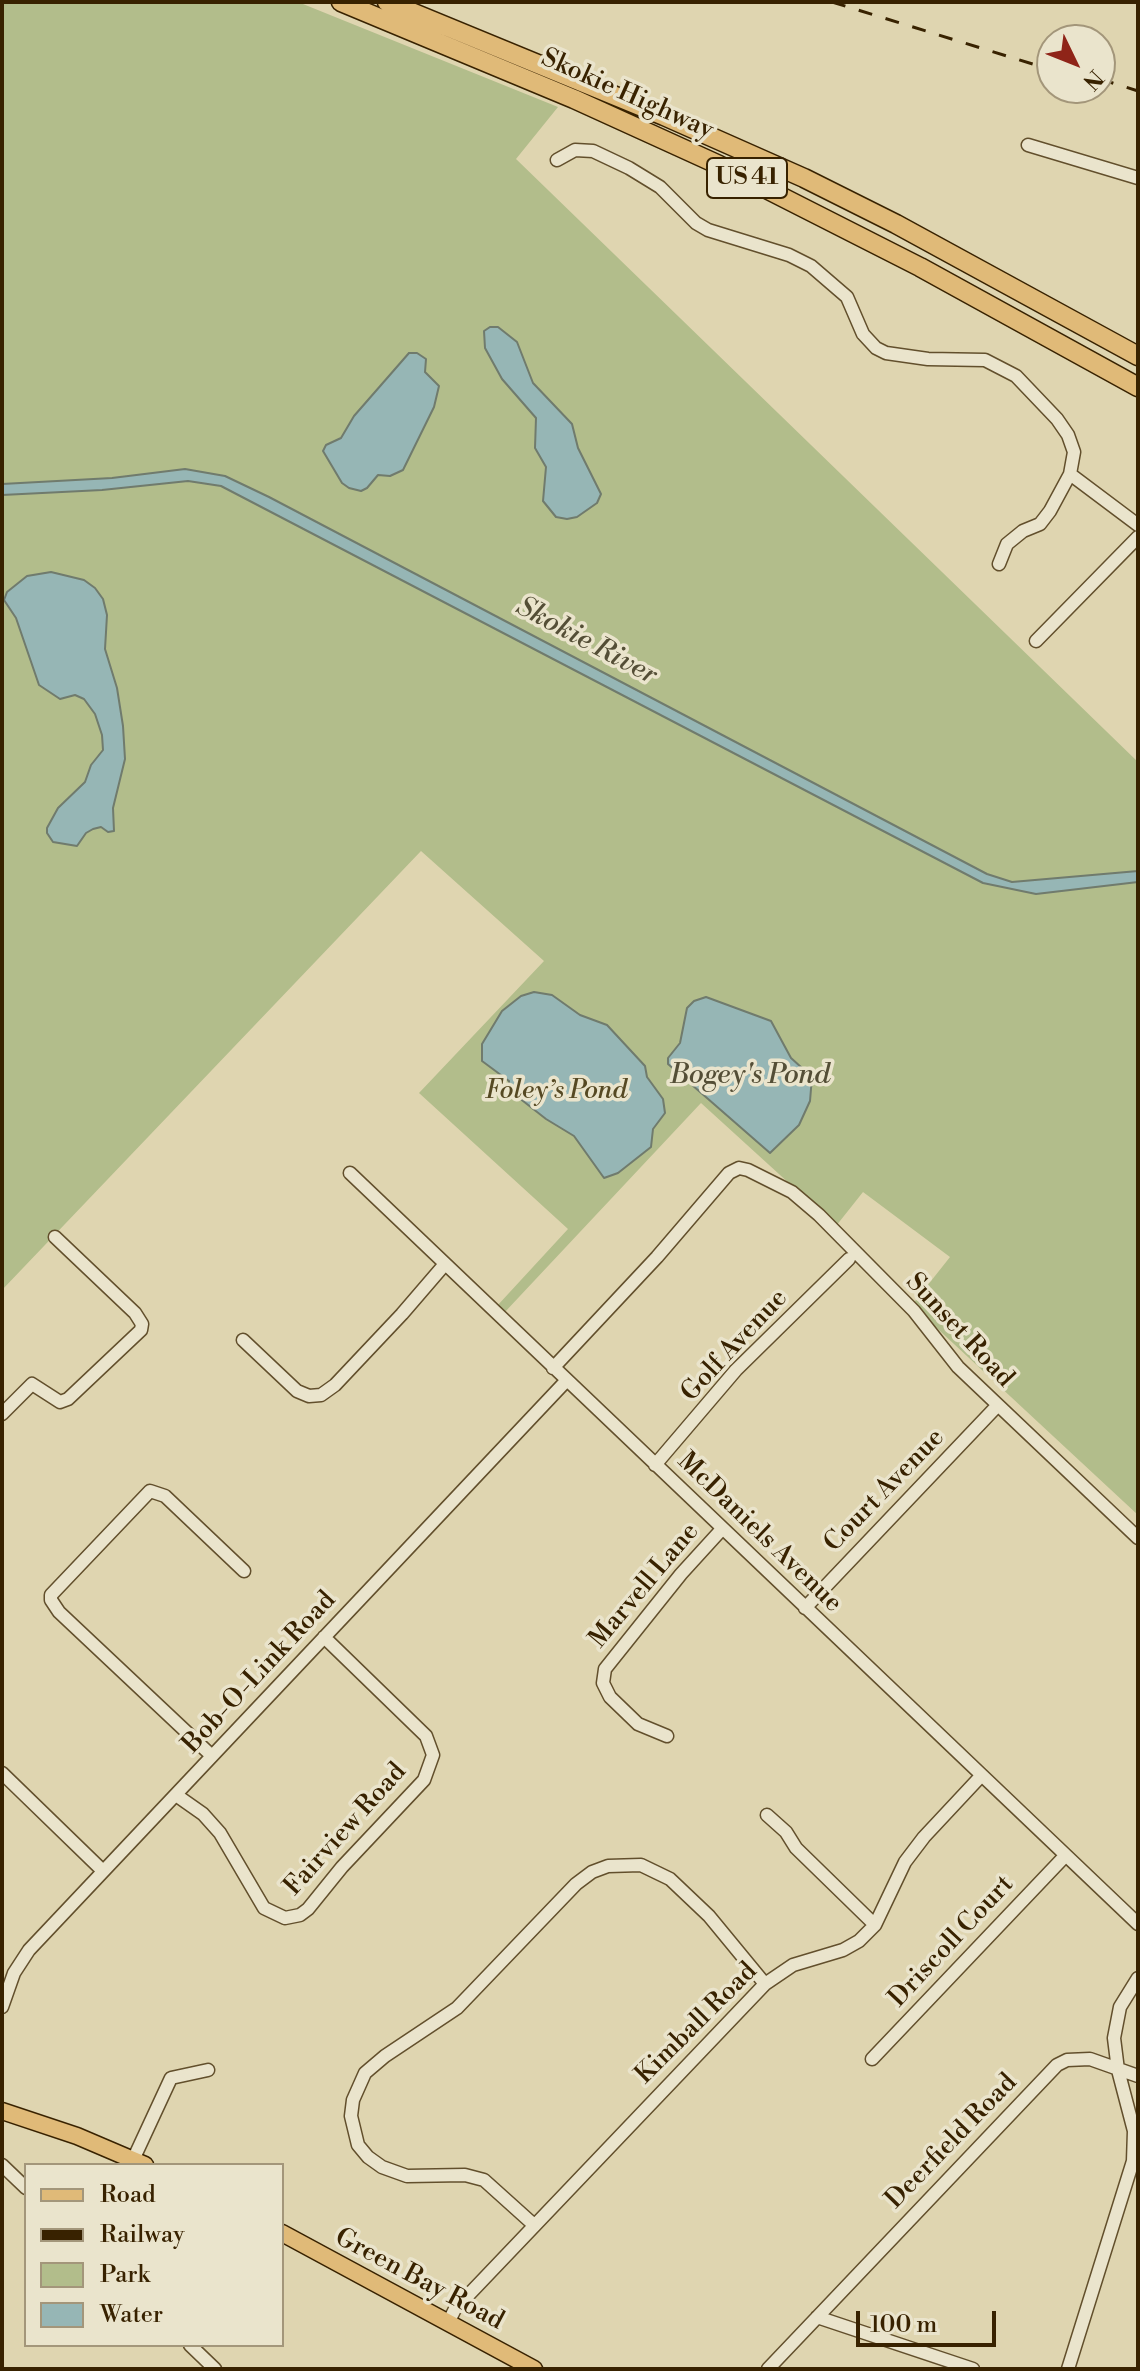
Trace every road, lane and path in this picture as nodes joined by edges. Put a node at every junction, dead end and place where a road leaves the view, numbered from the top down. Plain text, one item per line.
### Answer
1 (341, 2) edge
2 (387, 2) edge
3 (1028, 145) dead end
4 (557, 160) dead end
5 (1138, 178) edge
6 (1138, 356) edge
7 (1138, 387) edge
8 (1070, 474) junction
9 (1138, 525) edge
10 (1138, 537) edge
11 (999, 564) dead end
12 (1036, 641) dead end
13 (350, 1173) dead end
14 (55, 1237) dead end
15 (849, 1259) dead end
16 (445, 1264) junction
17 (243, 1340) dead end
18 (553, 1368) junction
19 (567, 1380) junction
20 (998, 1405) junction
21 (2, 1414) edge
22 (655, 1465) junction
23 (722, 1529) junction
24 (1138, 1538) edge
25 (244, 1571) dead end
26 (805, 1608) junction
27 (324, 1637) junction
28 (667, 1736) dead end
29 (212, 1756) junction
30 (2, 1773) edge
31 (981, 1776) junction
32 (176, 1795) junction
33 (767, 1815) dead end
34 (1065, 1856) junction
35 (103, 1871) junction
36 (1138, 1924) edge
37 (875, 1925) junction
38 (1138, 1978) edge
39 (765, 1984) junction
40 (2, 2007) edge
41 (872, 2059) dead end
42 (208, 2070) dead end
43 (1118, 2070) junction
44 (1138, 2076) edge
45 (2, 2111) edge
46 (139, 2162) edge
47 (2, 2165) edge
48 (24, 2186) edge
49 (534, 2225) junction
50 (284, 2234) edge
51 (817, 2317) junction
52 (448, 2323) junction
53 (192, 2347) edge
54 (215, 2369) edge
55 (534, 2369) edge
56 (768, 2369) edge
57 (973, 2369) edge
58 (1068, 2369) edge

1 - 7 highway, Skokie Highway / US 41
2 - 6 highway, Skokie Highway / US 41
3 - 5 street
4 - 8 street
8 - 9 street
8 - 11 street
10 - 12 street
13 - 16 street, McDaniels Avenue
14 - 21 street
15 - 22 street, Golf Avenue
16 - 17 street
16 - 18 street, McDaniels Avenue
18 - 19 street, McDaniels Avenue
18 - 20 street, Sunset Road
19 - 22 street, McDaniels Avenue
19 - 27 street, Bob-O-Link Road
20 - 24 street, Sunset Road
20 - 26 street, Court Avenue
22 - 23 street, McDaniels Avenue
23 - 26 street, McDaniels Avenue
23 - 28 street, Marvell Lane
25 - 29 street
26 - 31 street, McDaniels Avenue
27 - 29 street, Bob-O-Link Road
27 - 32 street, Fairview Road
29 - 32 street, Bob-O-Link Road
30 - 35 street
31 - 34 street, McDaniels Avenue
31 - 37 street, Kimball Road
32 - 35 street, Bob-O-Link Road
33 - 37 street
34 - 36 street, McDaniels Avenue
34 - 41 street, Driscoll Court
35 - 40 street, Bob-O-Link Road
37 - 39 street, Kimball Road
38 - 43 street
39 - 49 street, Kimball Road
39 - 49 street
42 - 46 street
43 - 44 street, Deerfield Road
43 - 51 street, Deerfield Road
43 - 58 street
45 - 46 main road
47 - 48 street
49 - 52 street, Kimball Road
50 - 52 main road, Green Bay Road
51 - 56 street, Deerfield Road
51 - 57 street
52 - 55 main road, Green Bay Road
53 - 54 street

